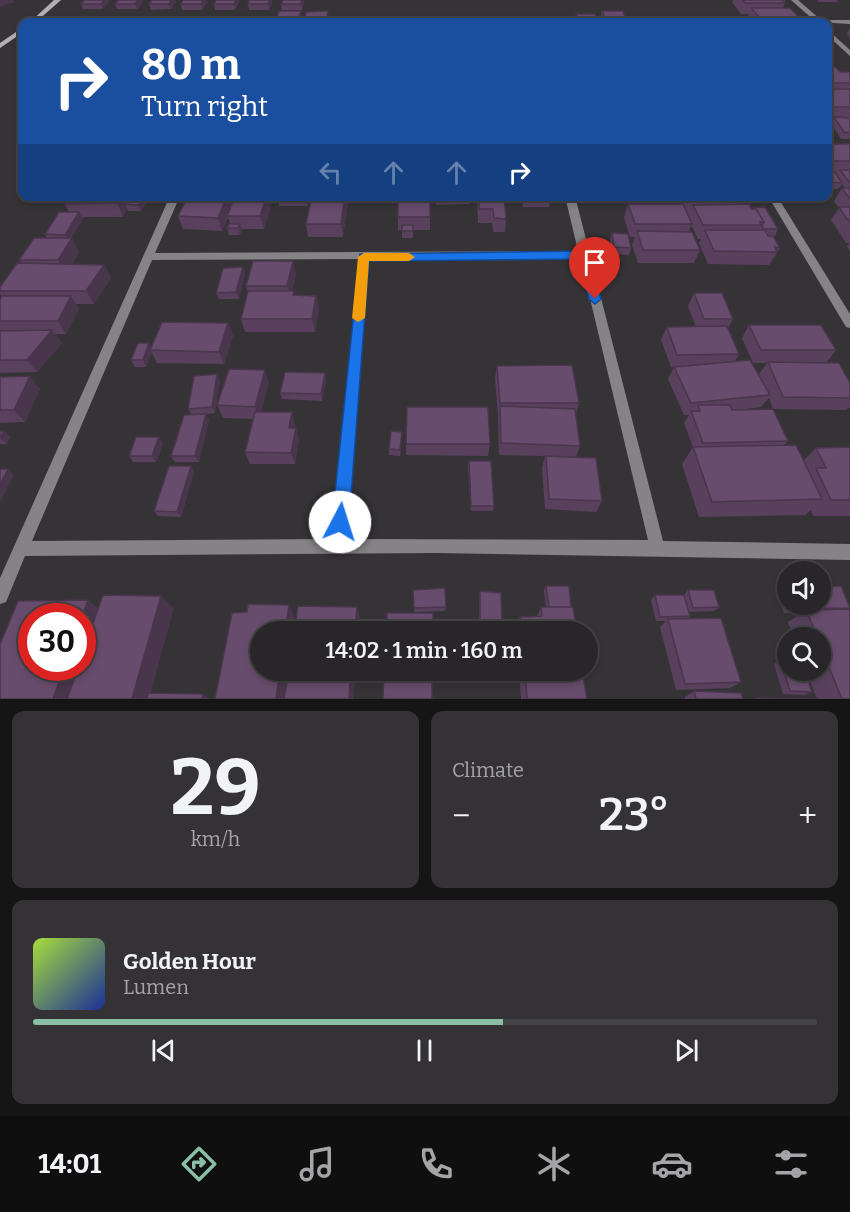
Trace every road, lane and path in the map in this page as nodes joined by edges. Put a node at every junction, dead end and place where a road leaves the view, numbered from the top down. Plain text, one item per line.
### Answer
1 (58, 0) edge
2 (794, 0) edge
3 (38, 18) edge
4 (814, 18) edge
5 (832, 22) edge
6 (850, 22) edge
7 (18, 33) edge
8 (832, 36) edge
9 (0, 46) edge
10 (850, 54) edge
11 (174, 201) edge
12 (571, 201) edge
13 (775, 201) edge
14 (584, 255) junction
15 (150, 257) junction
16 (364, 257) junction
17 (850, 324) edge
18 (338, 544) junction
19 (657, 546) junction
20 (23, 549) junction
21 (850, 552) edge
22 (0, 596) edge

1 - 3 street
2 - 4 street
5 - 6 street
7 - 9 street
8 - 10 street
11 - 15 street
12 - 14 street
13 - 17 street
14 - 16 street
14 - 19 street
15 - 16 street
15 - 20 street
16 - 18 street
18 - 19 street
18 - 20 street
19 - 21 street
20 - 22 street

